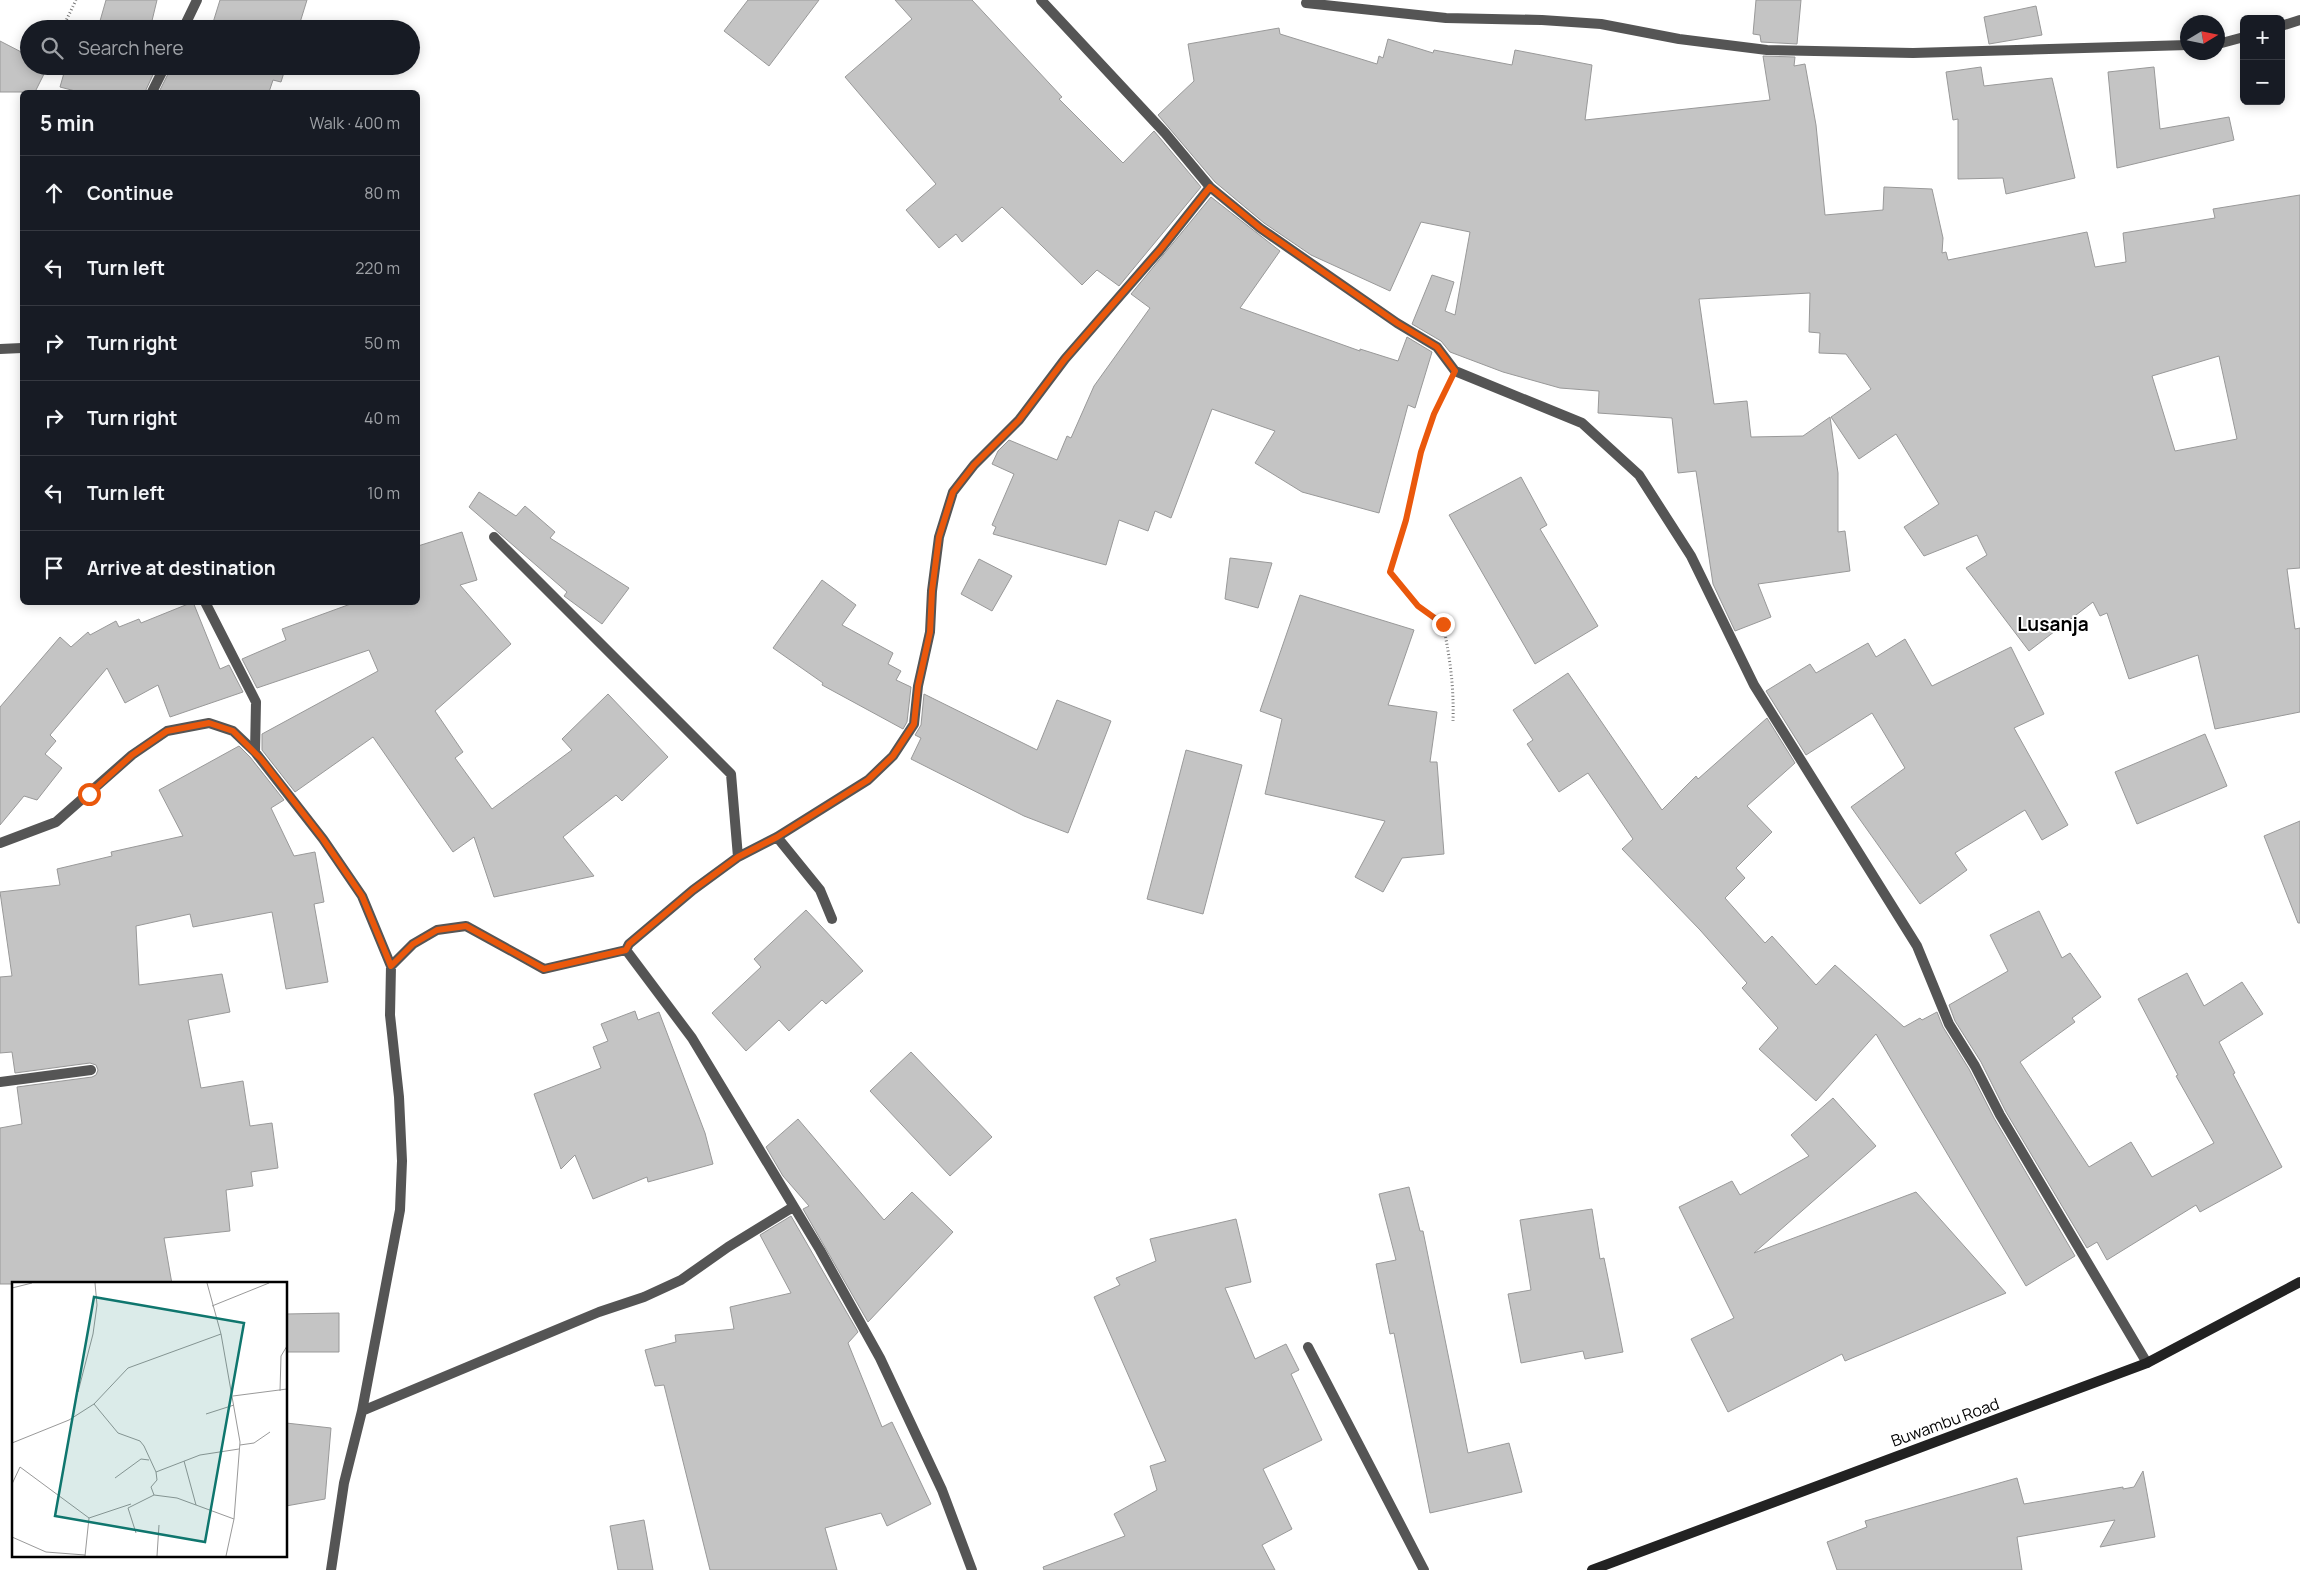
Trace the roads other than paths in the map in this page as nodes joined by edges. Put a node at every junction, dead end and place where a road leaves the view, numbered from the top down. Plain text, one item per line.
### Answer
1 (198, 0) edge
2 (1041, 0) edge
3 (1306, 3) dead end
4 (188, 20) edge
5 (2300, 20) edge
6 (2285, 25) edge
7 (2240, 38) edge
8 (2225, 42) edge
9 (2180, 45) edge
10 (160, 75) edge
11 (153, 90) edge
12 (1210, 187) junction
13 (20, 348) edge
14 (0, 349) edge
15 (494, 538) dead end
16 (207, 605) edge
17 (255, 752) junction
18 (777, 837) junction
19 (0, 843) edge
20 (738, 857) junction
21 (832, 919) dead end
22 (626, 950) junction
23 (391, 966) junction
24 (91, 1070) dead end
25 (0, 1082) edge
26 (793, 1208) junction
27 (2300, 1282) edge
28 (1308, 1347) dead end
29 (2147, 1363) junction
30 (362, 1411) junction
31 (330, 1570) edge
32 (972, 1570) edge
33 (1424, 1570) edge
34 (1592, 1570) edge

1 - 4 street
2 - 12 street
3 - 9 street
5 - 6 street
7 - 8 street
10 - 11 street
12 - 18 street
12 - 29 street
13 - 14 street
15 - 20 street
16 - 17 street
17 - 19 street
17 - 23 street
18 - 20 street
18 - 21 street
20 - 22 street
22 - 23 street
22 - 26 street
23 - 30 street
24 - 25 street
26 - 30 street
26 - 32 street
27 - 29 street, Buwambu Road
28 - 33 street
29 - 34 street, Buwambu Road
30 - 31 street

